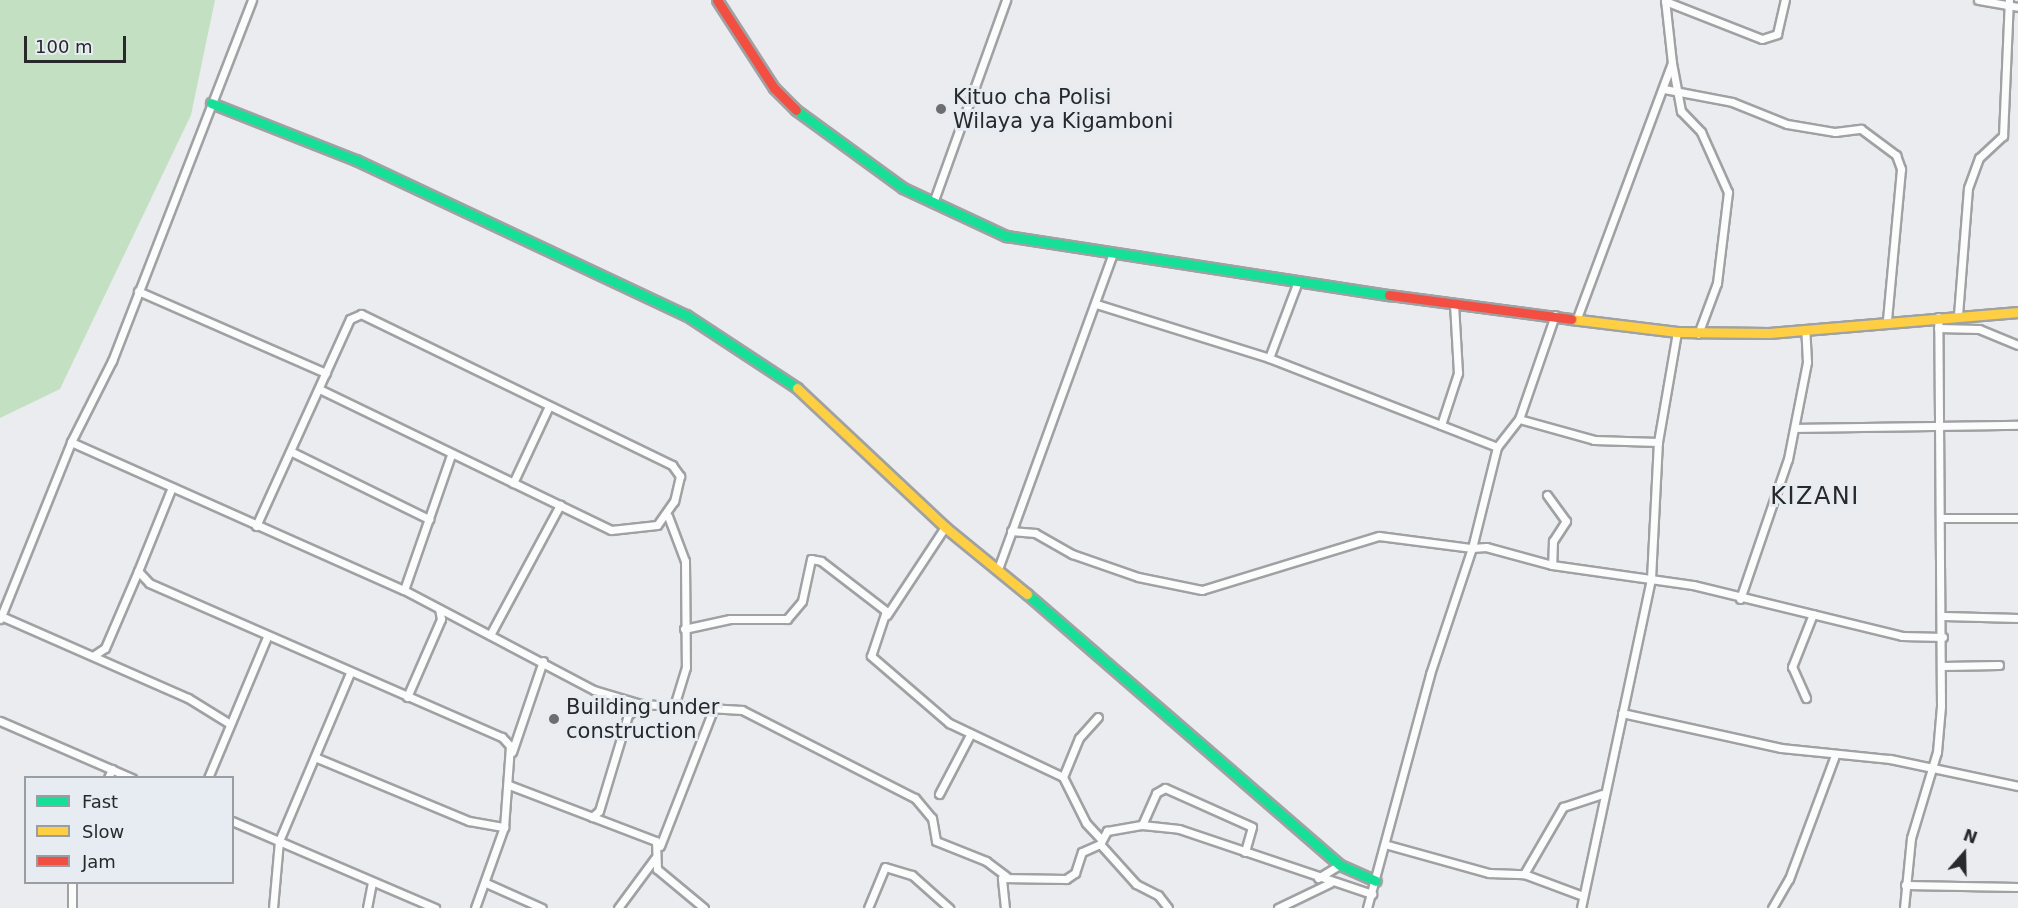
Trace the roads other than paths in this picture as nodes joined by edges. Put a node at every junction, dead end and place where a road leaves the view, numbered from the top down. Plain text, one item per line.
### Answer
1 (252, 0) edge
2 (717, 0) edge
3 (1006, 0) edge
4 (1665, 0) edge
5 (1785, 0) edge
6 (1978, 0) edge
7 (2009, 3) edge
8 (2018, 7) edge
9 (1672, 63) junction
10 (1664, 89) junction
11 (1680, 91) junction
12 (211, 103) junction
13 (933, 203) junction
14 (1112, 256) junction
15 (1297, 284) junction
16 (138, 291) junction
17 (1454, 303) junction
18 (1096, 304) junction
19 (2018, 312) edge
20 (1555, 315) junction
21 (1958, 315) junction
22 (1938, 317) junction
23 (1577, 318) junction
24 (1887, 321) junction
25 (1938, 328) junction
26 (1804, 329) junction
27 (1677, 332) junction
28 (1698, 334) junction
29 (2018, 345) edge
30 (1269, 358) junction
31 (326, 373) junction
32 (321, 390) junction
33 (549, 406) junction
34 (1519, 419) junction
35 (1441, 425) junction
36 (1938, 425) junction
37 (2018, 425) edge
38 (1795, 428) junction
39 (71, 442) junction
40 (1658, 442) junction
41 (1497, 447) junction
42 (292, 452) junction
43 (451, 455) junction
44 (513, 483) junction
45 (172, 488) junction
46 (1547, 495) dead end
47 (551, 501) junction
48 (560, 505) junction
49 (552, 513) junction
50 (668, 516) junction
51 (1941, 518) junction
52 (2018, 518) edge
53 (429, 519) junction
54 (657, 525) junction
55 (256, 526) junction
56 (945, 527) junction
57 (1011, 531) junction
58 (674, 533) junction
59 (1477, 535) junction
60 (1486, 547) junction
61 (1472, 549) junction
62 (1552, 566) junction
63 (998, 569) junction
64 (138, 571) junction
65 (1651, 579) junction
66 (404, 590) junction
67 (1740, 599) junction
68 (439, 609) junction
69 (1813, 614) junction
70 (887, 615) junction
71 (1944, 616) junction
72 (1, 618) edge
73 (2018, 618) edge
74 (684, 629) junction
75 (489, 635) junction
76 (267, 637) junction
77 (1943, 637) junction
78 (105, 648) junction
79 (93, 656) junction
80 (543, 661) junction
81 (107, 662) junction
82 (1999, 665) dead end
83 (1943, 666) junction
84 (350, 674) junction
85 (407, 696) junction
86 (1806, 698) dead end
87 (625, 701) junction
88 (641, 704) junction
89 (675, 704) junction
90 (715, 705) junction
91 (1622, 713) junction
92 (235, 714) junction
93 (222, 715) junction
94 (628, 715) junction
95 (1098, 717) dead end
96 (0, 721) edge
97 (230, 724) junction
98 (970, 735) junction
99 (511, 755) junction
100 (1835, 755) junction
101 (317, 758) junction
102 (1934, 767) junction
103 (112, 769) junction
104 (108, 776) edge
105 (130, 776) edge
106 (208, 776) edge
107 (1063, 777) junction
108 (509, 785) junction
109 (2018, 786) edge
110 (939, 794) dead end
111 (1602, 794) junction
112 (592, 817) junction
113 (234, 822) edge
114 (1142, 825) junction
115 (504, 827) junction
116 (1100, 841) junction
117 (279, 842) junction
118 (1388, 845) junction
119 (290, 846) junction
120 (660, 846) junction
121 (1245, 852) junction
122 (280, 853) junction
123 (655, 858) junction
124 (1340, 866) junction
125 (1524, 874) junction
126 (1006, 876) junction
127 (1318, 878) junction
128 (1376, 881) junction
129 (372, 882) junction
130 (486, 883) junction
131 (1330, 883) junction
132 (72, 884) edge
133 (1905, 885) junction
134 (2018, 887) edge
135 (1372, 894) junction
136 (1583, 896) junction
137 (1368, 907) edge
138 (72, 908) edge
139 (273, 908) edge
140 (367, 908) edge
141 (435, 908) edge
142 (475, 908) edge
143 (542, 908) edge
144 (618, 908) edge
145 (704, 908) edge
146 (868, 908) edge
147 (949, 908) edge
148 (1005, 908) edge
149 (1168, 908) edge
150 (1278, 908) edge
151 (1581, 908) edge
152 (1772, 908) edge
153 (1904, 908) edge

1 - 12 street
2 - 13 street
3 - 13 street
4 - 5 street
4 - 9 street
6 - 7 street
7 - 8 street
7 - 21 street
9 - 10 street
9 - 11 street
10 - 11 street
10 - 23 street
11 - 24 street
11 - 28 street
12 - 16 street
12 - 56 street
13 - 14 street
14 - 15 street
14 - 18 street
15 - 17 street
15 - 30 street
16 - 31 street
16 - 39 street
17 - 20 street
17 - 35 street
18 - 30 street
18 - 57 street
19 - 21 street
20 - 23 street
20 - 34 street
21 - 22 street
22 - 24 street
22 - 25 street
23 - 27 street
24 - 26 street
25 - 29 street
25 - 36 street
26 - 28 street
26 - 38 street
27 - 28 street
27 - 40 street
30 - 35 street
31 - 32 street
31 - 33 street
32 - 42 street
32 - 43 street
33 - 44 street
33 - 50 street
34 - 40 street
34 - 41 street
35 - 41 street
36 - 37 street
36 - 38 street
36 - 51 street
38 - 67 street
39 - 45 street
39 - 72 street
40 - 65 street
41 - 59 street
42 - 53 street
42 - 55 street
43 - 44 street
43 - 53 street
44 - 47 street
45 - 55 street
45 - 64 street
46 - 62 street
47 - 48 street
47 - 49 street
48 - 49 street
48 - 54 street
49 - 75 street
50 - 54 street
50 - 58 street
51 - 52 street
51 - 71 street
53 - 66 street
54 - 58 street
55 - 66 street
56 - 63 street
56 - 70 street
57 - 61 street
57 - 63 street
58 - 74 street
59 - 60 street
59 - 61 street
60 - 61 street
60 - 62 street
61 - 118 street
62 - 65 street
63 - 124 street
64 - 76 street
64 - 78 street
65 - 67 street
65 - 91 street
66 - 68 street
67 - 69 street
68 - 75 street
68 - 85 street
69 - 77 street
69 - 86 street
70 - 74 street
70 - 98 street
71 - 73 street
71 - 77 street
72 - 79 street
74 - 89 street
75 - 80 street
76 - 84 street
76 - 92 street
77 - 83 street
78 - 79 street
78 - 81 street
79 - 81 street
80 - 87 street
80 - 99 street
81 - 93 street
82 - 83 street
83 - 102 street
84 - 85 street
84 - 101 street
85 - 99 street
87 - 88 street
87 - 94 street
88 - 89 street
88 - 94 street
89 - 90 street
90 - 120 street
90 - 126 street
91 - 100 street
91 - 111 street
92 - 93 street
92 - 97 street
93 - 97 street
94 - 112 street
95 - 107 street
96 - 103 street
97 - 106 street
98 - 107 street
98 - 110 street
99 - 108 street
100 - 102 street
100 - 152 street
101 - 115 street
101 - 117 street
102 - 109 street
102 - 133 street
103 - 104 street
103 - 105 street
107 - 116 street
108 - 112 street
108 - 115 street
111 - 125 street
111 - 136 street
112 - 120 street
113 - 117 street
114 - 116 street
114 - 121 street
114 - 121 street
115 - 130 street
116 - 126 street
116 - 149 street
117 - 119 street
117 - 122 street
118 - 125 street
118 - 128 street
119 - 122 street
119 - 129 street
120 - 123 street
121 - 127 street
122 - 139 street
123 - 144 street
123 - 145 street
124 - 127 street
124 - 128 street
125 - 136 street
126 - 148 street
127 - 131 street
128 - 135 street
129 - 140 street
129 - 141 street
130 - 142 street
130 - 143 street
131 - 135 street
131 - 150 street
132 - 138 street
133 - 134 street
133 - 153 street
135 - 137 street
136 - 151 street
146 - 147 street

